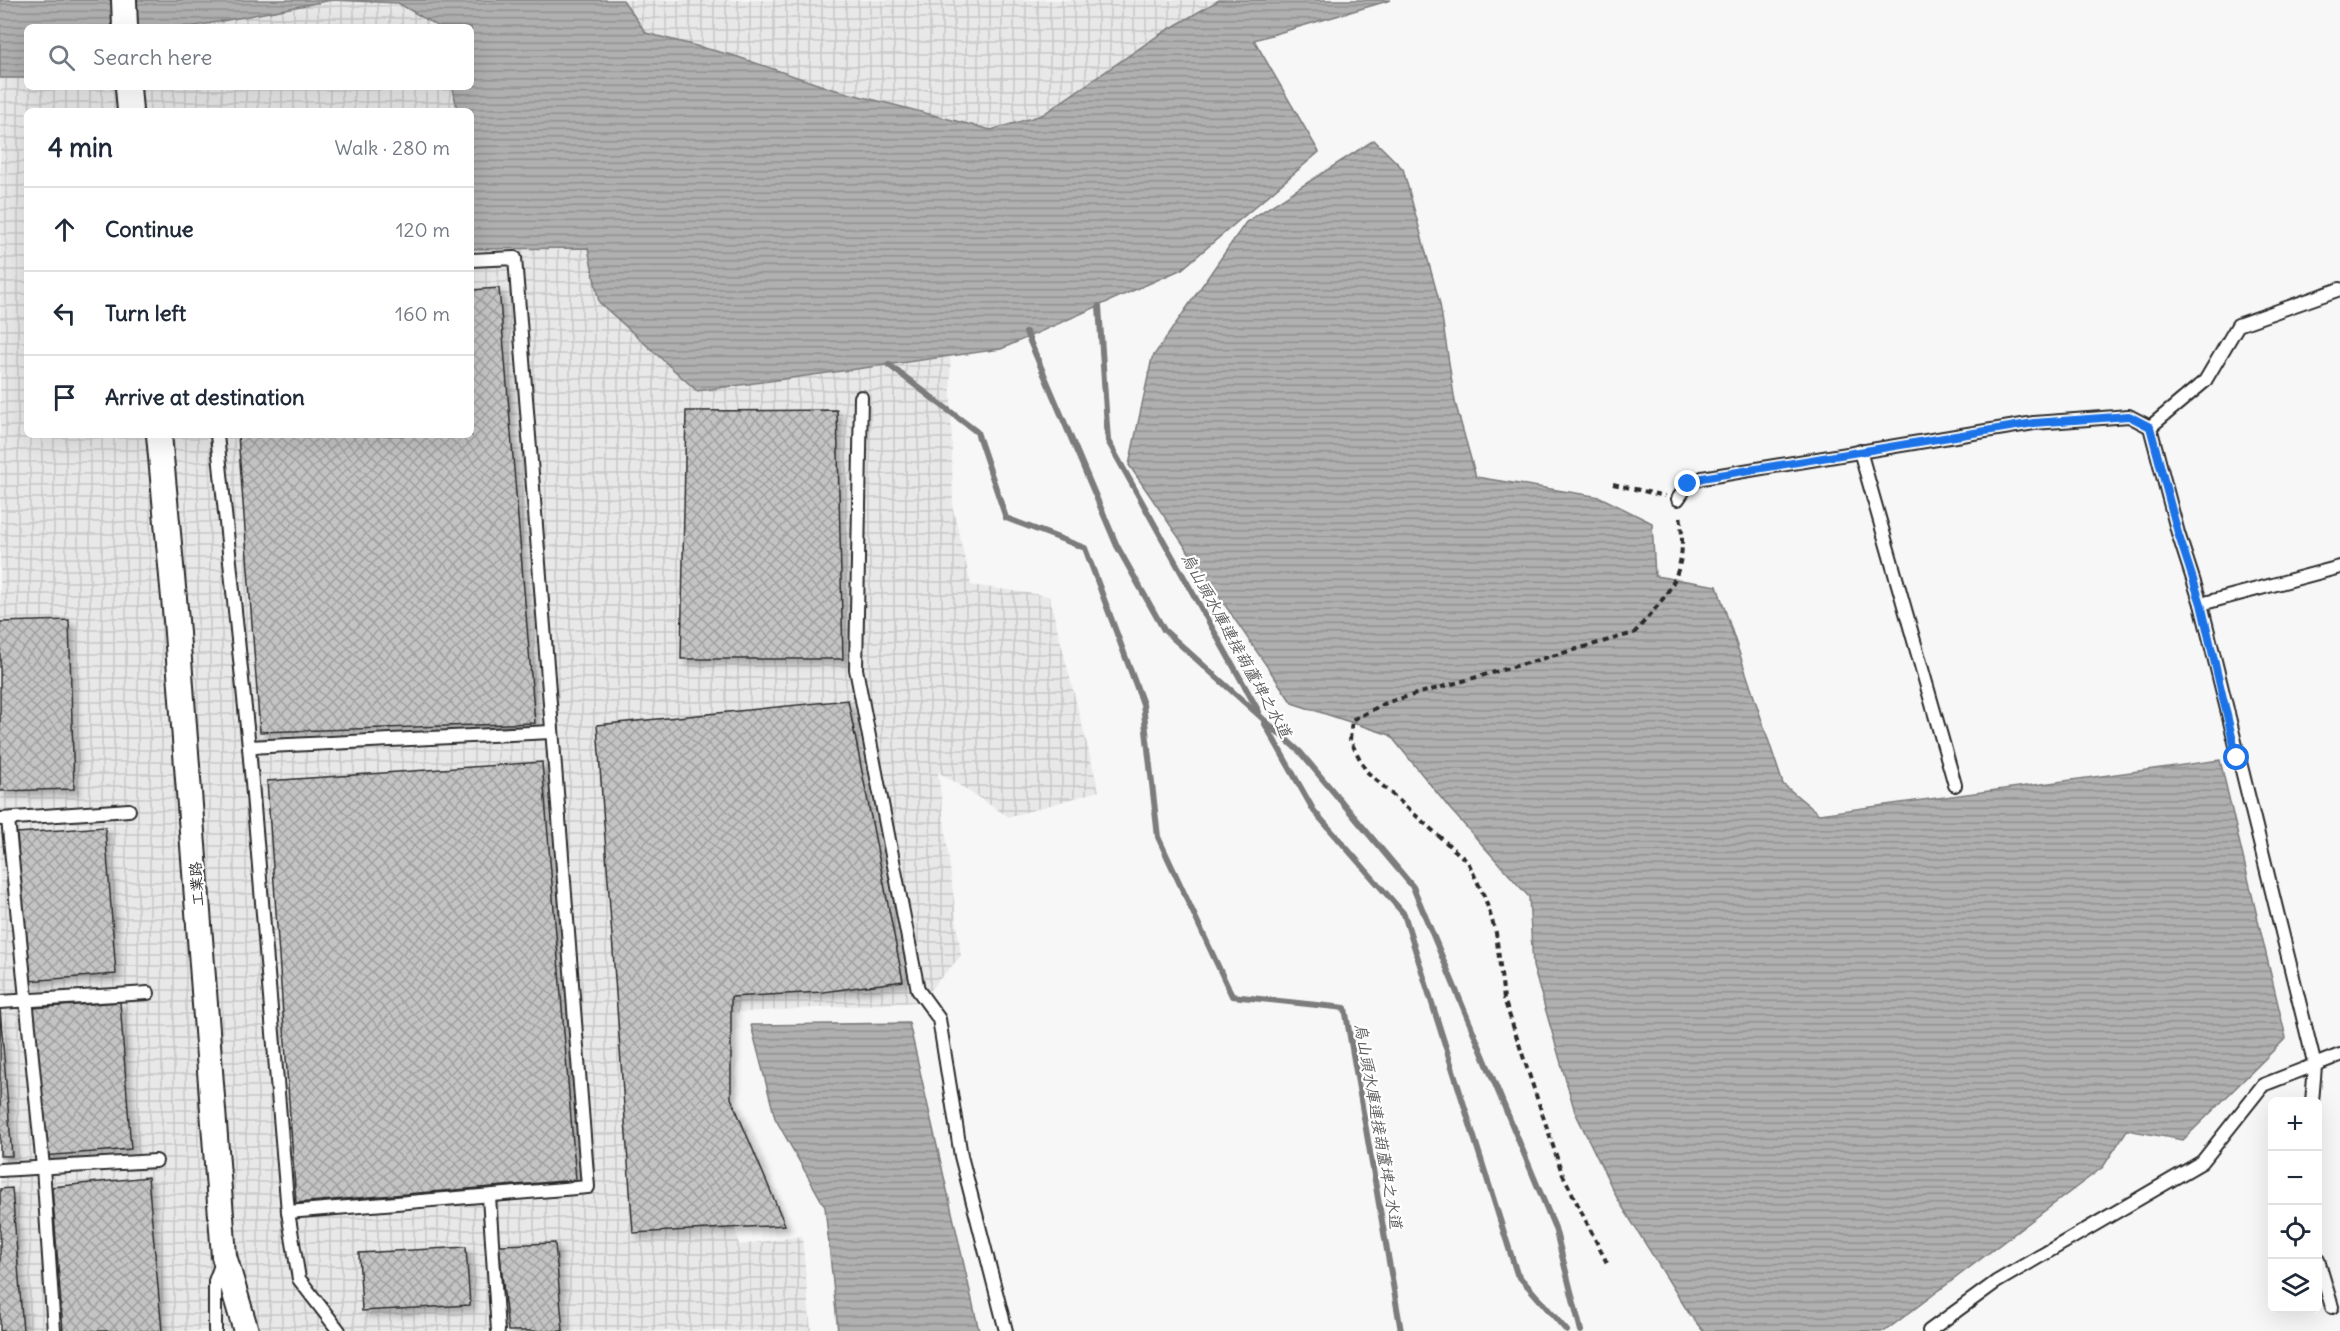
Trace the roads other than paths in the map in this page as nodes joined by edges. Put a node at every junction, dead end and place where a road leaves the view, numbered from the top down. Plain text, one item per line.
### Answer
1 (124, 0) edge
2 (125, 24) edge
3 (128, 90) edge
4 (130, 108) edge
5 (474, 260) edge
6 (2340, 289) edge
7 (861, 397) dead end
8 (2150, 427) junction
9 (159, 438) edge
10 (217, 438) edge
11 (1860, 450) junction
12 (1678, 499) road end
13 (2340, 567) edge
14 (2201, 604) junction
15 (551, 732) junction
16 (249, 747) junction
17 (1955, 784) dead end
18 (129, 810) dead end
19 (4, 819) edge
20 (148, 993) dead end
21 (27, 1000) junction
22 (0, 1002) edge
23 (2340, 1055) edge
24 (2315, 1066) junction
25 (2312, 1097) edge
26 (156, 1161) dead end
27 (43, 1167) junction
28 (0, 1170) edge
29 (489, 1197) junction
30 (288, 1212) junction
31 (224, 1256) junction
32 (2322, 1273) edge
33 (2332, 1307) dead end
34 (54, 1331) edge
35 (215, 1331) edge
36 (246, 1331) edge
37 (339, 1331) edge
38 (498, 1331) edge
39 (1006, 1331) edge
40 (1929, 1331) edge

1 - 2 street
3 - 4 street
5 - 15 lane
6 - 8 lane
7 - 39 lane
8 - 11 lane
8 - 14 lane
9 - 31 street, 工業路
10 - 16 lane
11 - 12 lane
11 - 17 lane
13 - 14 lane
14 - 24 lane
15 - 16 lane
15 - 29 lane
16 - 30 lane
18 - 19 lane
19 - 21 lane
20 - 21 lane
21 - 22 lane
21 - 27 lane
23 - 24 lane
24 - 25 lane
24 - 40 lane
26 - 27 lane
27 - 28 lane
27 - 34 lane
29 - 30 lane
29 - 38 lane
30 - 37 lane
31 - 35 lane
31 - 36 street, 工業路
32 - 33 lane

